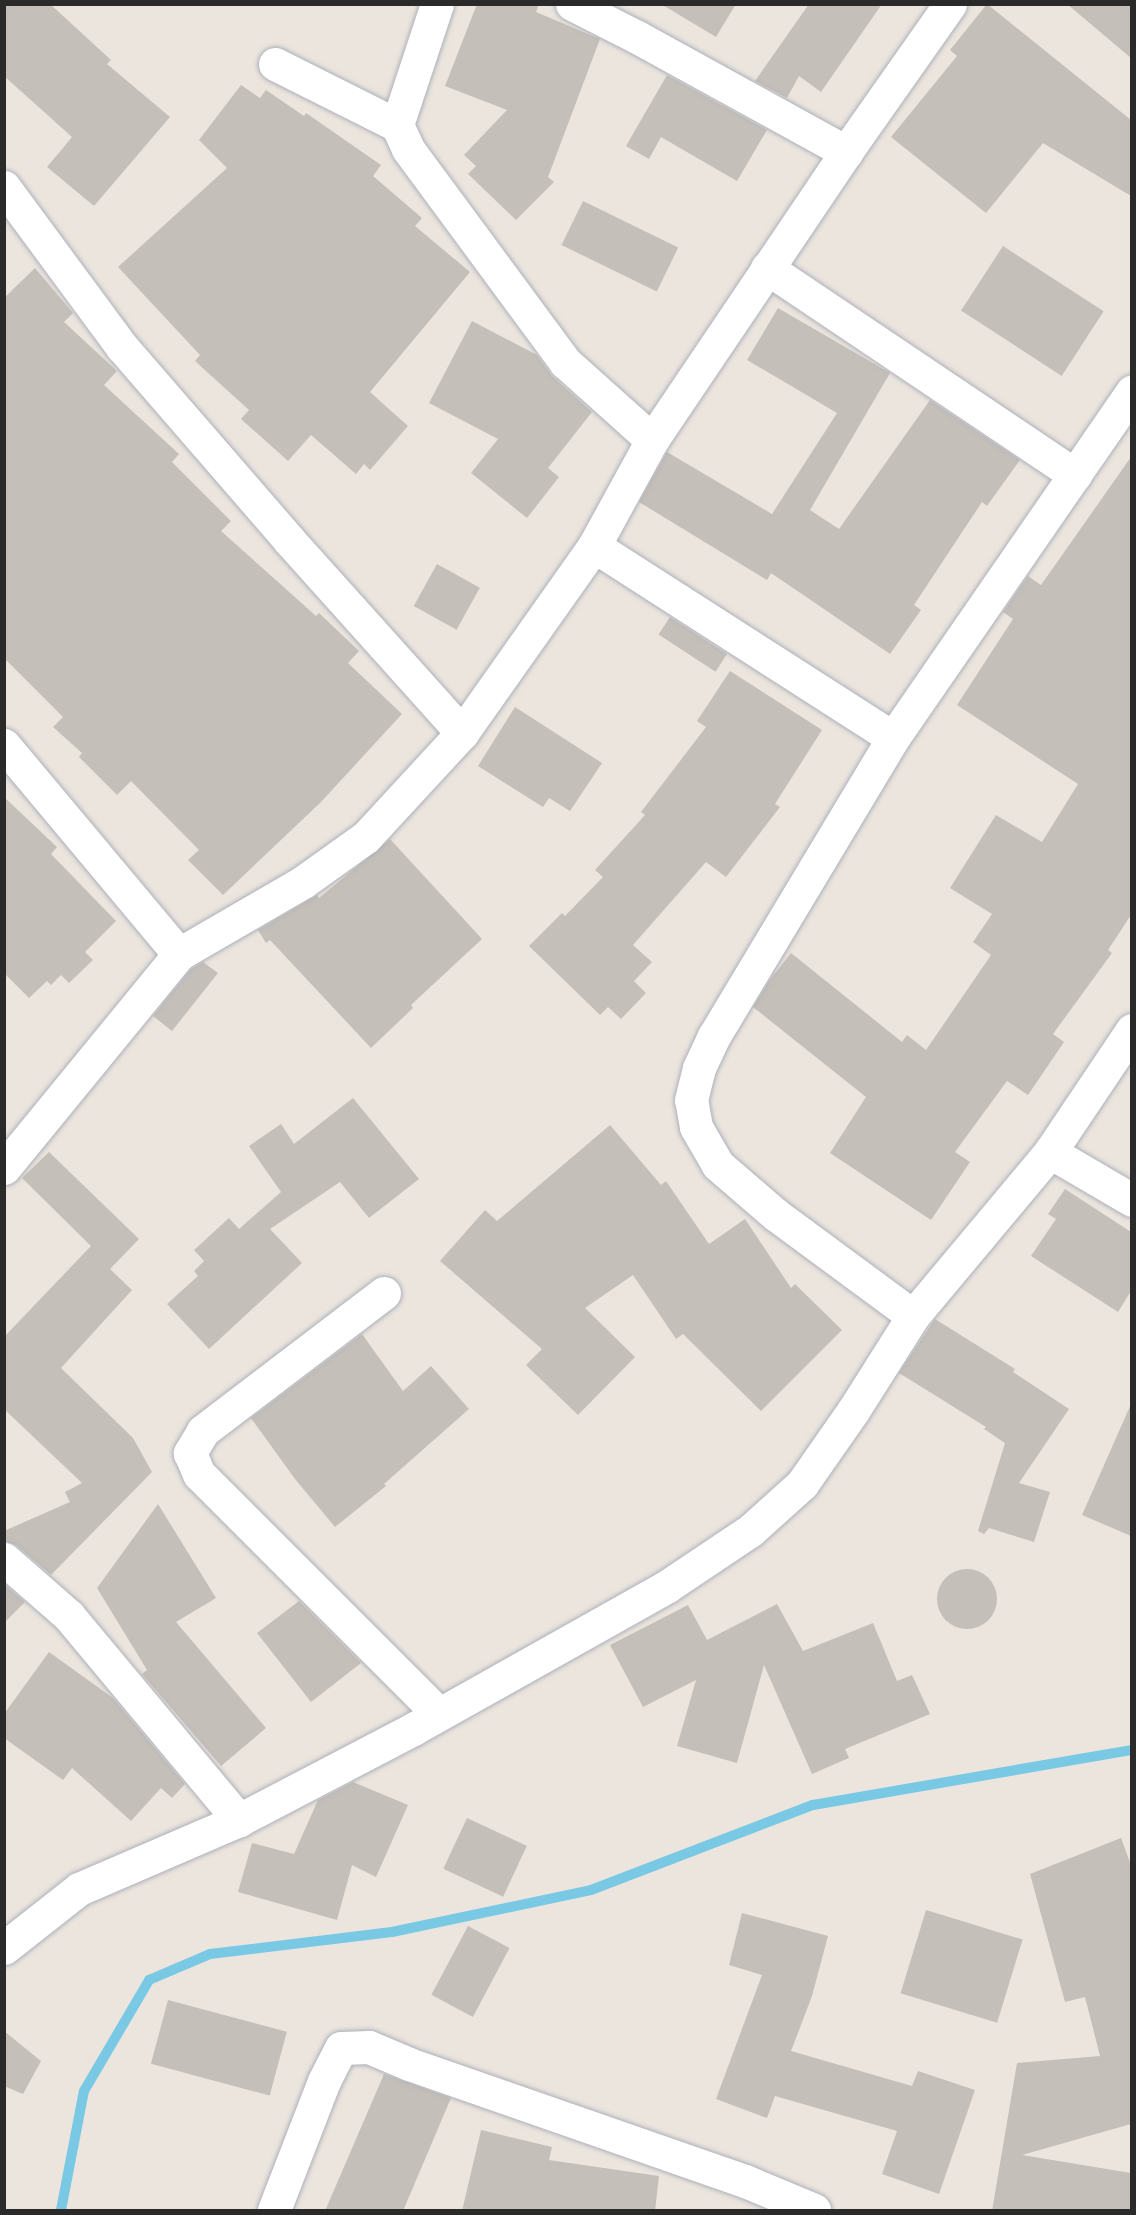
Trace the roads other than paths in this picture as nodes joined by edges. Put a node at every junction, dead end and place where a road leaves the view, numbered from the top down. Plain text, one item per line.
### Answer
1 (437, 4) edge
2 (572, 4) edge
3 (950, 4) edge
4 (275, 64) dead end
5 (397, 125) junction
6 (846, 152) junction
7 (4, 187) edge
8 (767, 268) junction
9 (1131, 392) edge
10 (652, 440) junction
11 (1075, 476) junction
12 (594, 546) junction
13 (462, 733) junction
14 (893, 738) junction
15 (4, 745) edge
16 (179, 954) junction
17 (1131, 1030) edge
18 (1050, 1152) junction
19 (4, 1168) edge
20 (1131, 1200) edge
21 (384, 1293) dead end
22 (914, 1316) junction
23 (4, 1559) edge
24 (439, 1714) junction
25 (239, 1820) junction
26 (4, 1948) edge
27 (274, 2211) edge
28 (814, 2211) edge

1 - 5 street
2 - 6 street
3 - 6 street
4 - 5 street
5 - 10 street
6 - 8 street
7 - 13 street
8 - 10 street
8 - 11 street
9 - 11 street
10 - 12 street
11 - 14 street
12 - 13 street
12 - 14 street
13 - 16 street
14 - 22 street
15 - 16 street
16 - 19 street
17 - 18 street
18 - 20 street
18 - 22 street
21 - 24 street
22 - 24 street
23 - 25 street
24 - 25 street
25 - 26 street
27 - 28 street

